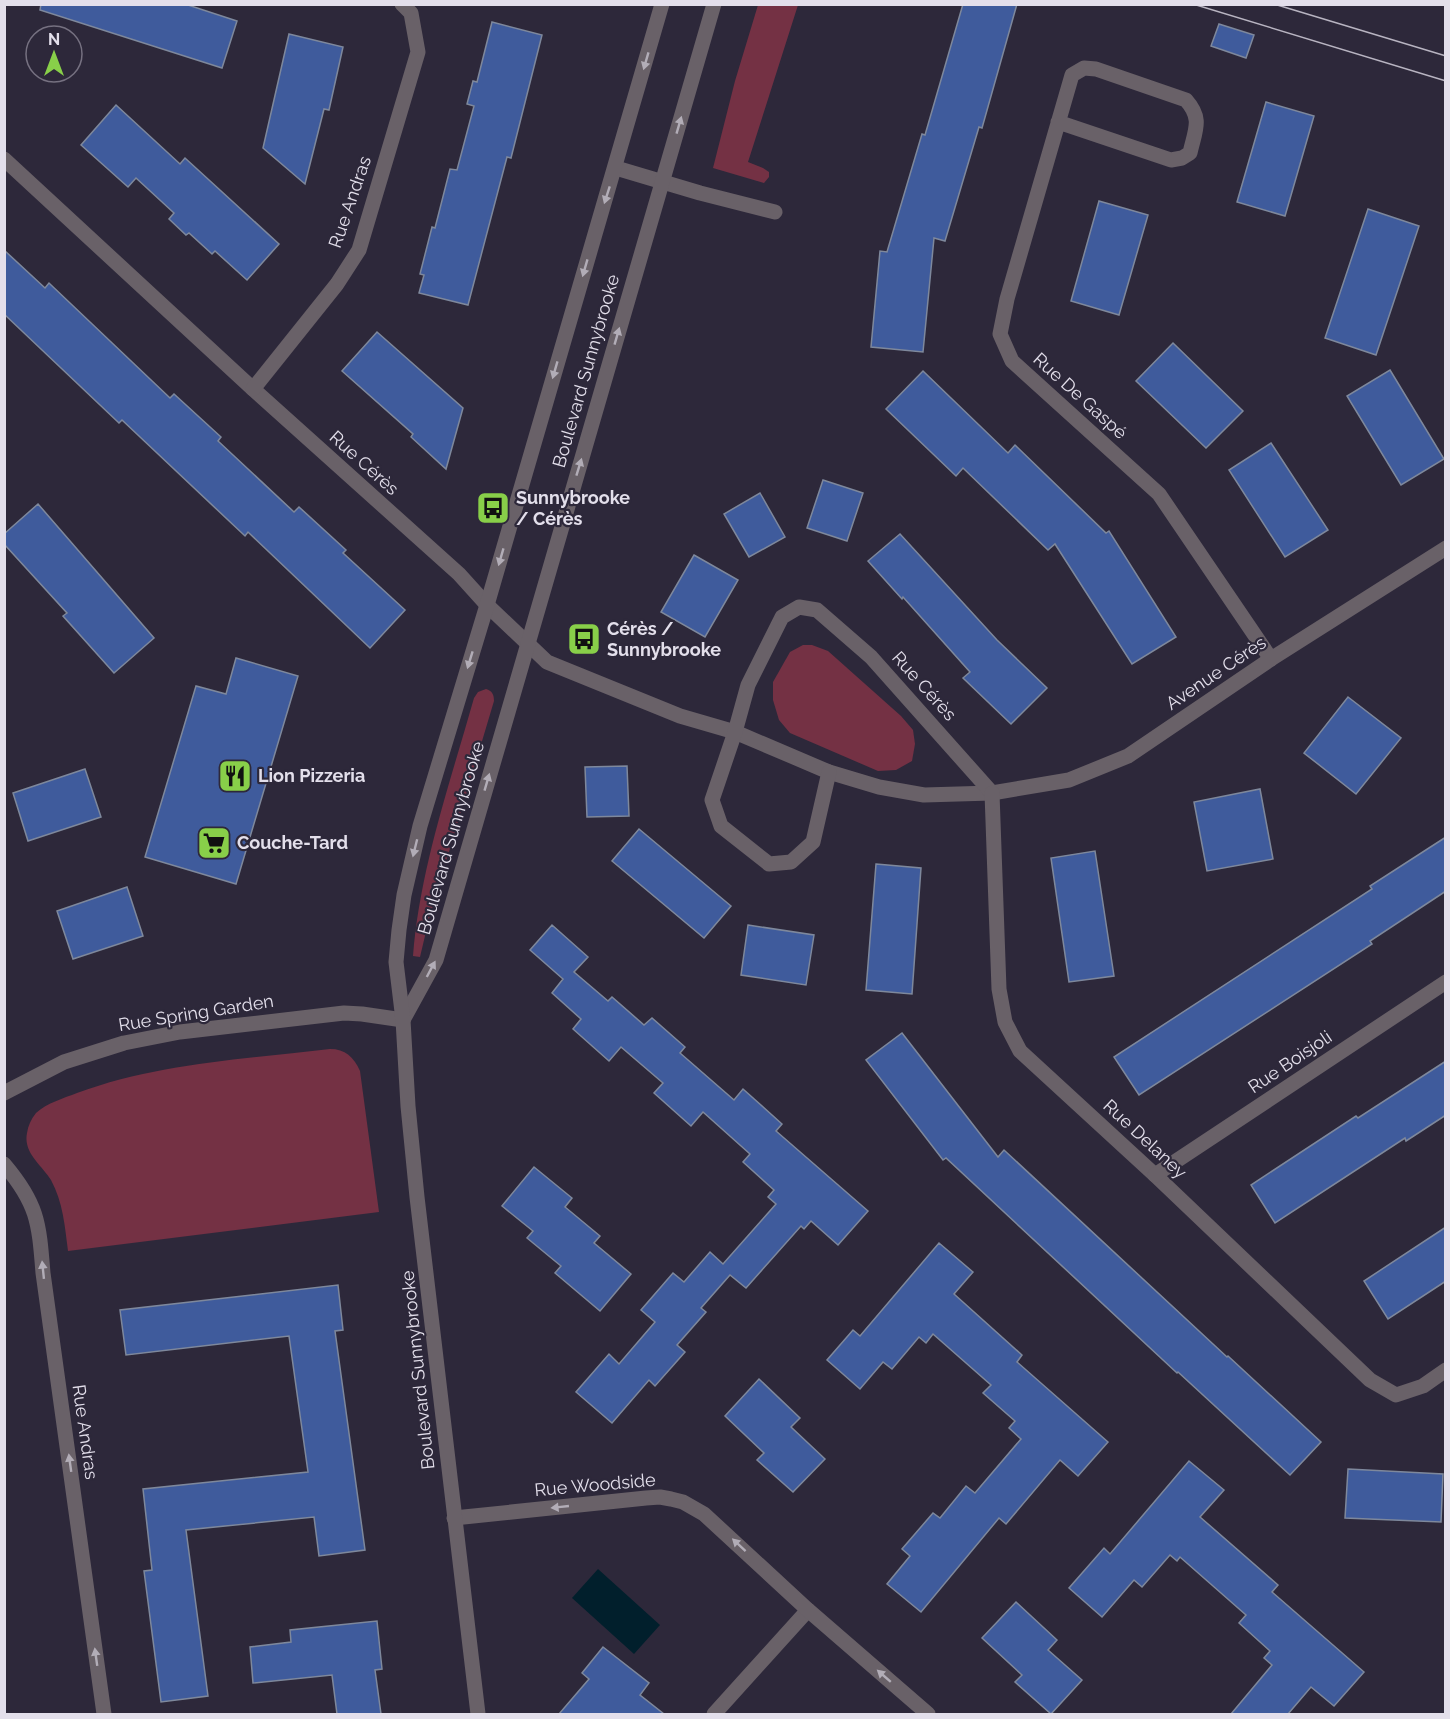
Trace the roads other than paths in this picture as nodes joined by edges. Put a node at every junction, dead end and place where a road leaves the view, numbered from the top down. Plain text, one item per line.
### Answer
1 (402, 4) edge
2 (662, 4) edge
3 (714, 4) edge
4 (1058, 122) junction
5 (4, 159) edge
6 (616, 168) junction
7 (662, 181) junction
8 (776, 213) dead end
9 (253, 388) junction
10 (1446, 548) edge
11 (487, 605) junction
12 (528, 644) junction
13 (1271, 659) junction
14 (735, 732) junction
15 (829, 772) junction
16 (992, 793) junction
17 (1446, 982) edge
18 (403, 1020) junction
19 (4, 1093) edge
20 (4, 1164) edge
21 (1155, 1175) junction
22 (1446, 1370) edge
23 (454, 1518) junction
24 (808, 1610) junction
25 (104, 1714) edge
26 (478, 1714) edge
27 (714, 1714) edge
28 (928, 1714) edge

1 - 9 street, Rue Andras
2 -> 6 street, Boulevard Sunnybrooke
7 -> 3 street, Boulevard Sunnybrooke
4 - 4 street, Rue De Gaspé
4 - 13 street, Rue De Gaspé
5 - 9 street, Rue Cérès
6 - 7 street
6 -> 11 street, Boulevard Sunnybrooke
7 - 8 street
12 -> 7 street, Boulevard Sunnybrooke
9 - 11 street, Rue Cérès
10 - 13 street, Avenue Cérès
11 - 12 street, Rue Cérès
11 -> 18 street, Boulevard Sunnybrooke
12 - 14 street, Rue Cérès
18 -> 12 street, Boulevard Sunnybrooke
13 - 16 street, Avenue Cérès
14 - 15 street, Rue Cérès
14 - 15 street, Rue Cérès
14 - 16 street, Rue Cérès
15 - 16 street, Rue Cérès
16 - 21 street, Rue Delaney
17 - 21 street, Rue Boisjoli
18 - 19 street, Rue Spring Garden
18 - 23 street, Boulevard Sunnybrooke
25 -> 20 street, Rue Andras
21 - 22 street, Rue Delaney
24 -> 23 street, Rue Woodside
23 - 26 street, Boulevard Sunnybrooke
24 - 27 street
28 -> 24 street, Rue Woodside

